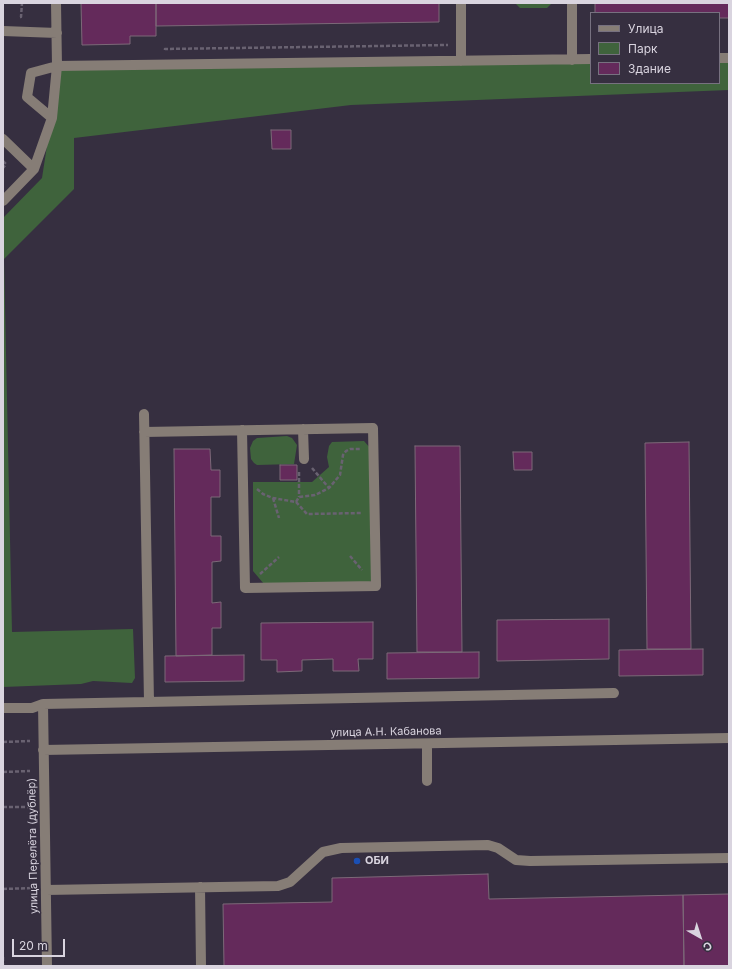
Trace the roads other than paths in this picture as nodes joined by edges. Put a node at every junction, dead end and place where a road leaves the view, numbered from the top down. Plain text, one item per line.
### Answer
1 (56, 3) edge
2 (461, 3) edge
3 (572, 3) edge
4 (3, 32) edge
5 (57, 33) junction
6 (590, 59) edge
7 (572, 60) junction
8 (461, 61) junction
9 (57, 66) junction
10 (52, 118) junction
11 (3, 139) edge
12 (34, 169) junction
13 (3, 201) edge
14 (144, 414) dead end
15 (303, 429) junction
16 (242, 430) junction
17 (144, 432) junction
18 (304, 459) road end
19 (614, 693) dead end
20 (149, 702) junction
21 (43, 704) junction
22 (3, 708) edge
23 (729, 738) edge
24 (426, 744) junction
25 (43, 750) junction
26 (427, 780) dead end
27 (729, 858) edge
28 (200, 887) junction
29 (46, 890) junction
30 (47, 966) edge
31 (201, 966) edge

1 - 5 street
2 - 8 street
3 - 7 street
4 - 5 street
5 - 9 street
6 - 7 street
7 - 8 street
8 - 9 street
9 - 10 street
9 - 10 street
10 - 12 street
11 - 12 street
12 - 13 street
14 - 17 street
15 - 16 street
15 - 16 street
15 - 18 street
16 - 17 street
17 - 20 street
19 - 20 street
20 - 21 street
21 - 22 street
21 - 25 street, улица Перелёта (дублёр)
23 - 24 street, улица А.Н. Кабанова
24 - 25 street, улица А.Н. Кабанова
24 - 26 street
25 - 29 street, улица Перелёта (дублёр)
27 - 28 street
28 - 29 street
28 - 31 street
29 - 30 street, улица Перелёта (дублёр)

